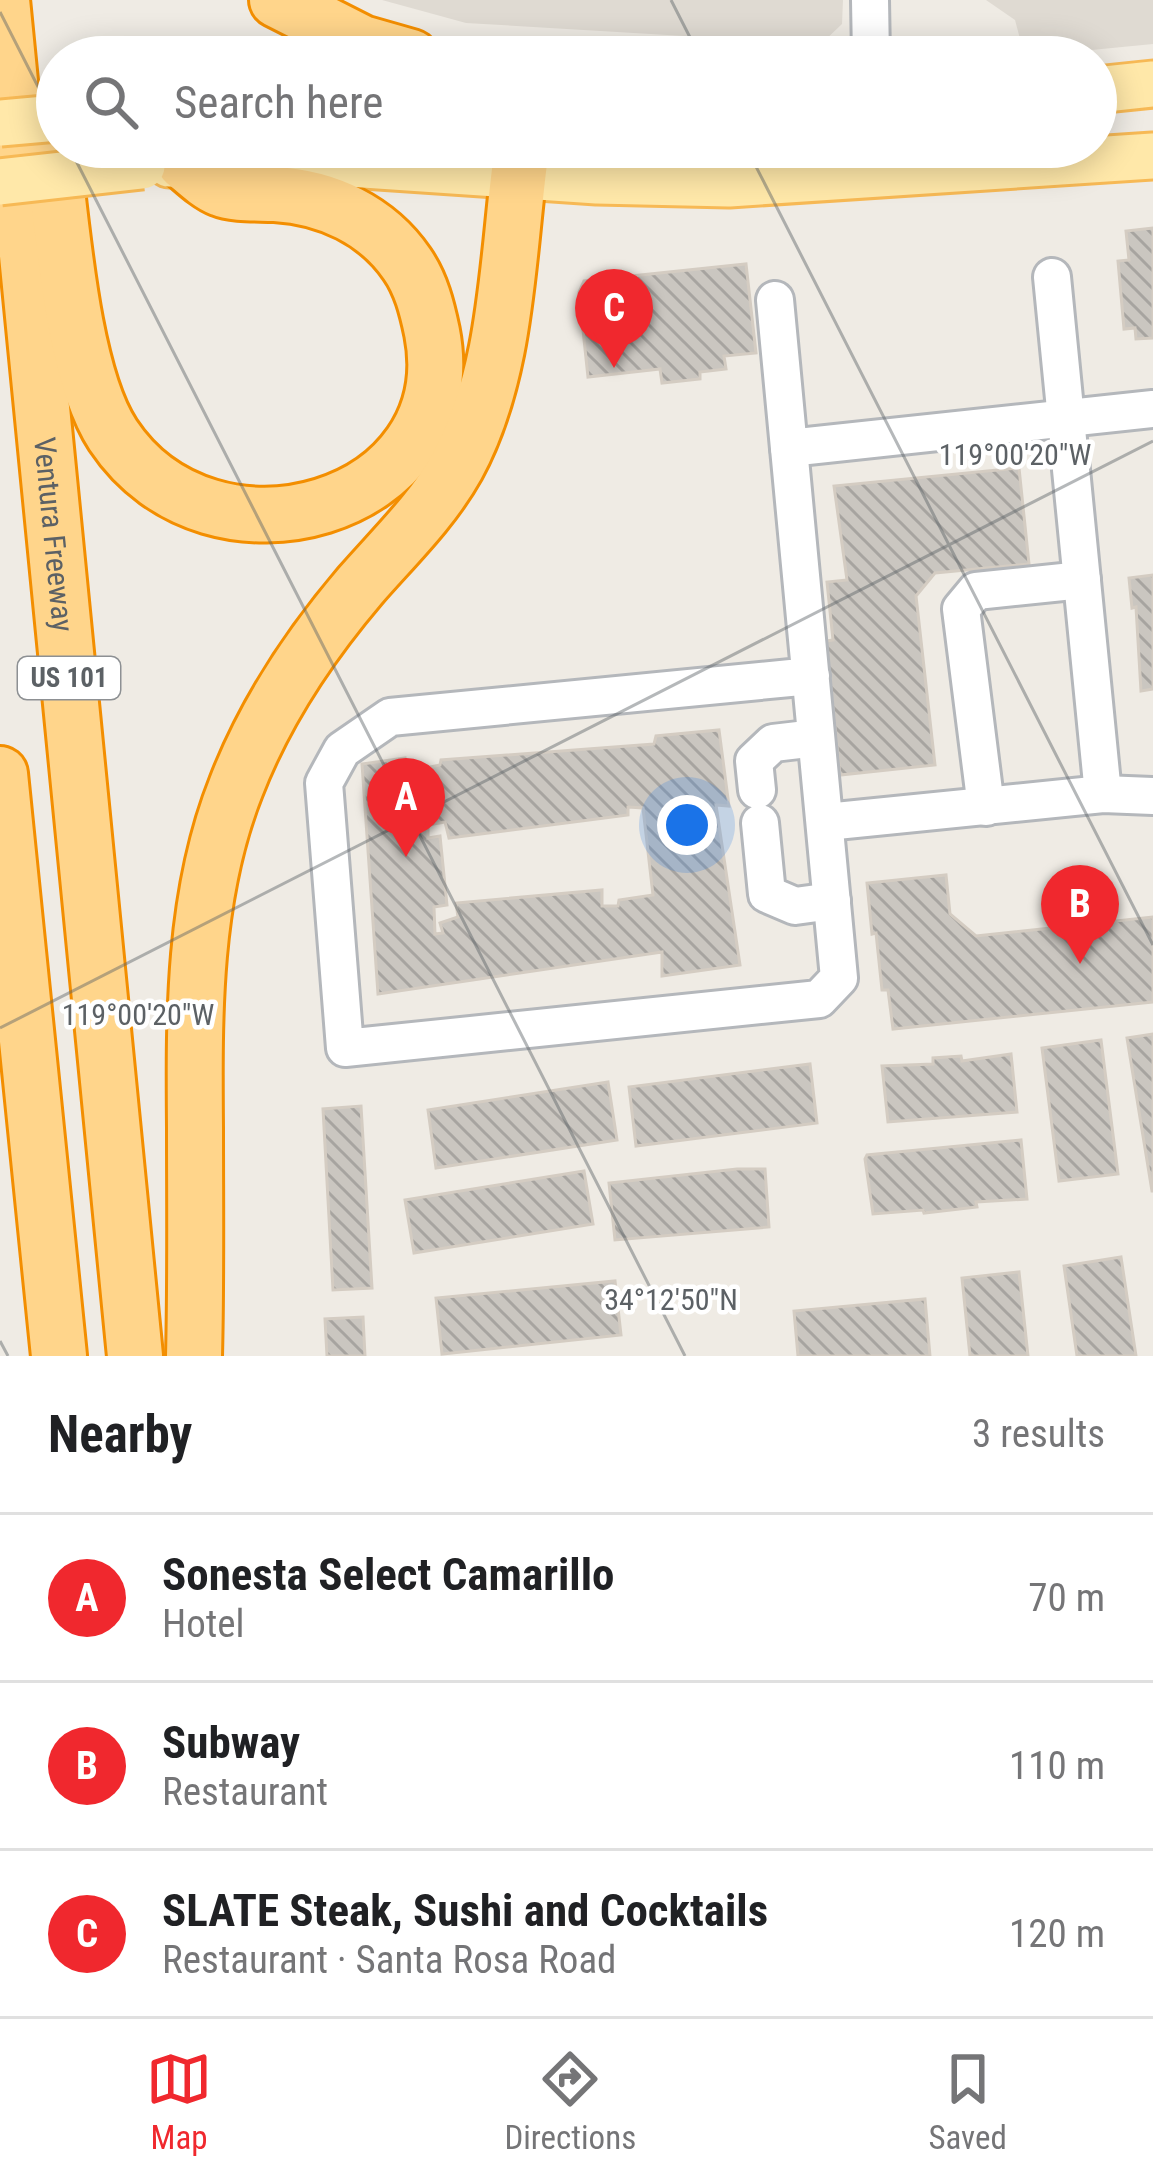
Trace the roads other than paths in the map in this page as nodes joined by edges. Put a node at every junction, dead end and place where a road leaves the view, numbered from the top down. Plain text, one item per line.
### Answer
1 (2, 0) edge
2 (26, 0) edge
3 (277, 0) edge
4 (871, 0) edge
5 (348, 36) edge
6 (872, 36) edge
7 (36, 46) edge
8 (1153, 84) edge
9 (1117, 88) edge
10 (36, 120) edge
11 (0, 123) edge
12 (1153, 156) edge
13 (1117, 158) edge
14 (56, 168) edge
15 (127, 168) edge
16 (172, 168) edge
17 (519, 168) edge
18 (584, 168) edge
19 (971, 168) edge
20 (0, 182) edge
21 (1052, 277) dead end
22 (775, 300) dead end
23 (1153, 409) edge
24 (1065, 418) junction
25 (789, 448) junction
26 (1082, 580) junction
27 (811, 676) junction
28 (816, 738) junction
29 (0, 774) edge
30 (1103, 794) junction
31 (1153, 796) edge
32 (986, 807) junction
33 (826, 822) junction
34 (832, 902) junction
35 (0, 1046) edge
36 (57, 1334) edge
37 (136, 1356) edge
38 (194, 1356) edge

1 - 37 highway, Ventura Freeway / US 101
2 - 7 highway
3 - 5 highway
4 - 6 lane
8 - 9 main road
10 - 11 main road, bridge
12 - 13 main road
14 - 16 highway
15 - 20 main road, bridge
17 - 38 highway
18 - 19 main road
21 - 24 lane
22 - 25 lane
23 - 24 lane
24 - 25 lane
24 - 26 lane
25 - 27 lane
26 - 30 lane
26 - 32 lane
27 - 28 lane
27 - 34 lane
28 - 33 lane
28 - 34 lane
29 - 36 highway
30 - 31 lane
30 - 32 lane
32 - 33 lane
33 - 34 lane
35 - 36 highway

